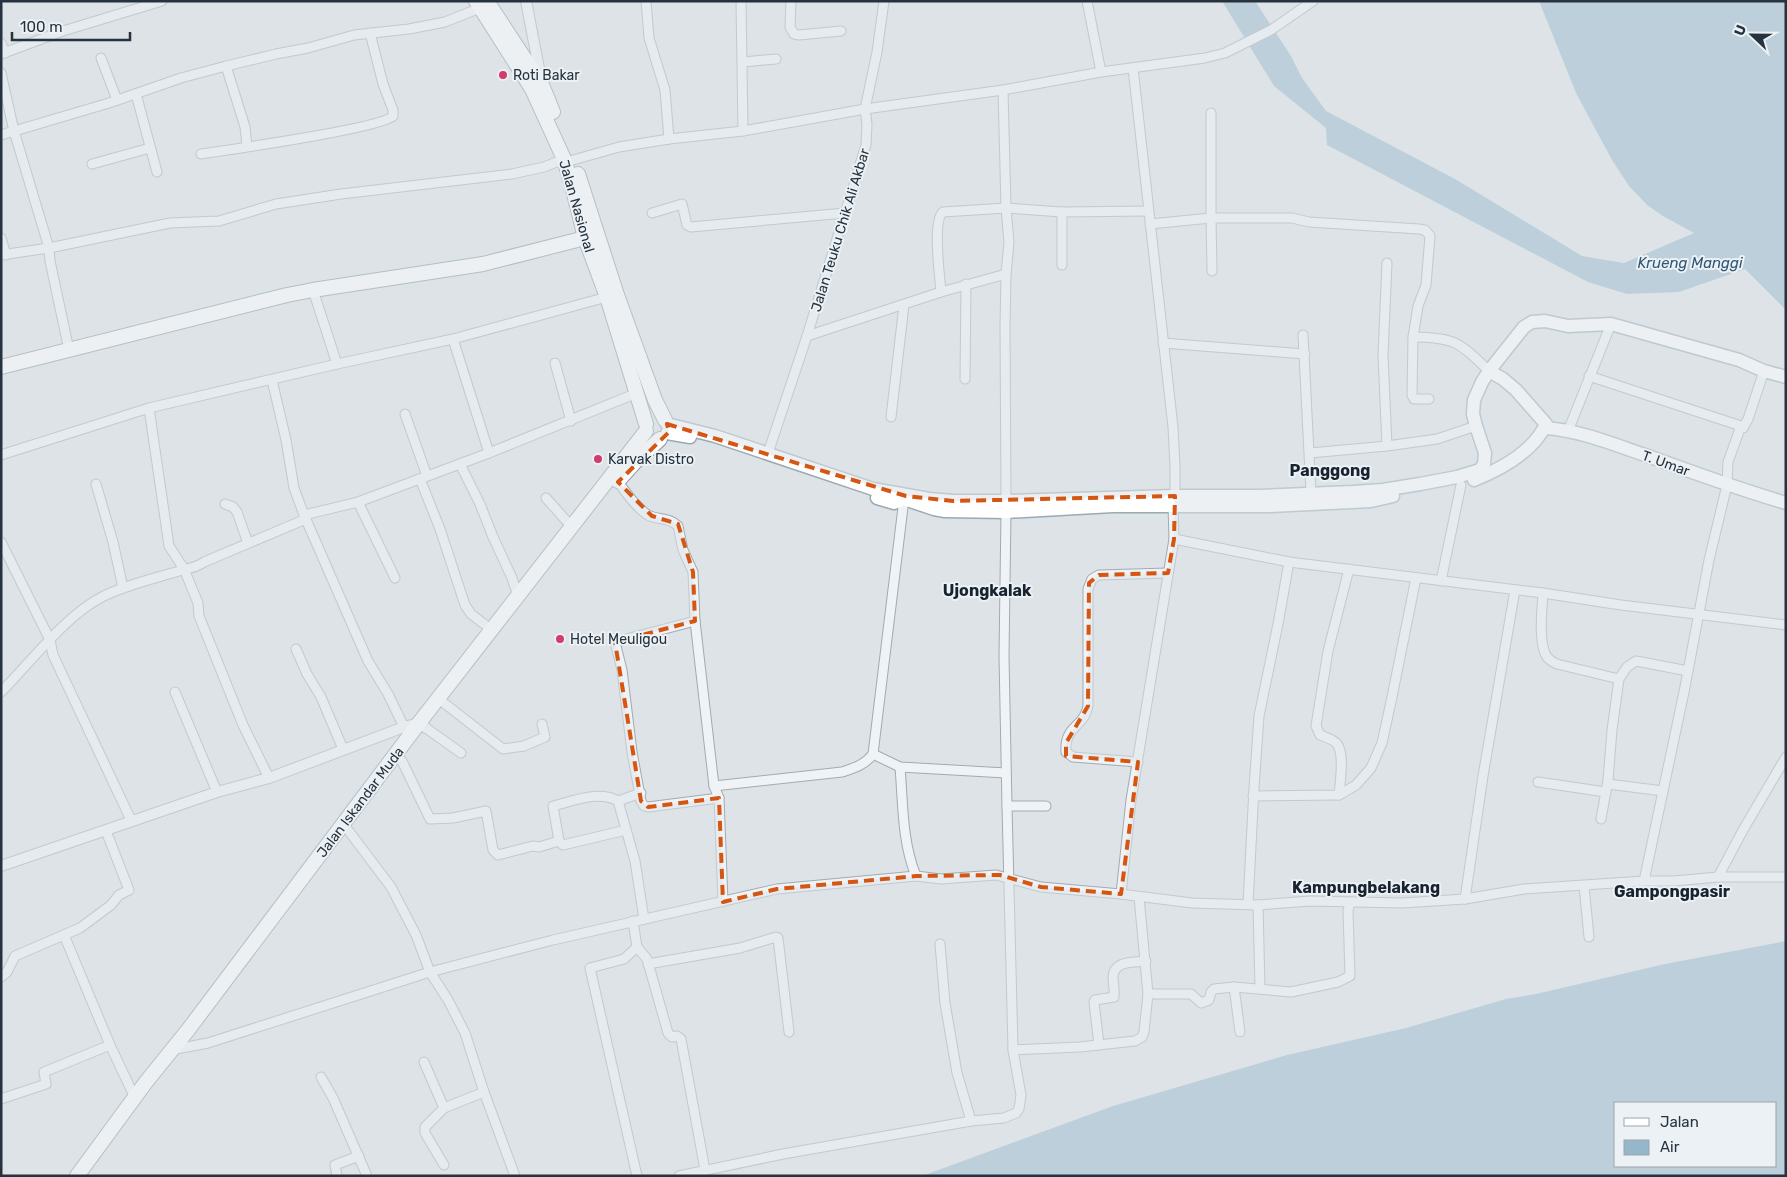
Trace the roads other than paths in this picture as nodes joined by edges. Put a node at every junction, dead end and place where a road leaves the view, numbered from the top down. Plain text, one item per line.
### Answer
1 (162, 1) edge
2 (526, 1) edge
3 (646, 1) edge
4 (741, 1) edge
5 (791, 1) edge
6 (884, 1) edge
7 (1087, 1) edge
8 (1314, 1) edge
9 (481, 3) edge
10 (841, 31) dead end
11 (370, 33) junction
12 (1, 43) edge
13 (3, 53) edge
14 (101, 58) dead end
15 (776, 59) dead end
16 (743, 62) junction
17 (226, 66) junction
18 (1133, 68) junction
19 (1100, 72) junction
20 (1, 73) edge
21 (542, 85) junction
22 (1003, 90) junction
23 (136, 94) junction
24 (117, 100) junction
25 (865, 109) junction
26 (1211, 113) dead end
27 (14, 131) junction
28 (743, 131) junction
29 (1, 135) edge
30 (669, 139) junction
31 (248, 146) junction
32 (150, 148) junction
33 (201, 154) dead end
34 (92, 164) dead end
35 (157, 172) dead end
36 (573, 172) junction
37 (1006, 208) junction
38 (1148, 211) junction
39 (1062, 212) junction
40 (652, 213) dead end
41 (845, 213) junction
42 (1211, 218) junction
43 (1150, 224) junction
44 (1, 238) edge
45 (585, 238) junction
46 (48, 248) junction
47 (4, 255) edge
48 (1387, 263) dead end
49 (1062, 265) dead end
50 (1212, 271) dead end
51 (1006, 274) junction
52 (966, 284) junction
53 (313, 290) junction
54 (941, 292) junction
55 (607, 297) junction
56 (904, 306) junction
57 (1611, 324) junction
58 (1303, 335) dead end
59 (807, 336) junction
60 (1414, 337) junction
61 (454, 339) junction
62 (1162, 343) junction
63 (69, 350) junction
64 (1305, 354) junction
65 (555, 363) dead end
66 (337, 364) junction
67 (1, 367) edge
68 (1489, 370) junction
69 (1764, 371) junction
70 (1589, 376) junction
71 (1786, 377) edge
72 (965, 379) dead end
73 (272, 380) junction
74 (637, 393) junction
75 (1429, 399) dead end
76 (149, 408) junction
77 (405, 414) dead end
78 (891, 417) dead end
79 (571, 420) junction
80 (1476, 426) junction
81 (1741, 426) junction
82 (646, 428) junction
83 (1545, 428) junction
84 (664, 429) junction
85 (1568, 431) junction
86 (1387, 446) junction
87 (489, 453) junction
88 (768, 453) junction
89 (1310, 453) junction
90 (1, 455) edge
91 (460, 464) junction
92 (423, 477) junction
93 (618, 482) junction
94 (96, 484) dead end
95 (1461, 485) junction
96 (1727, 485) junction
97 (1311, 493) junction
98 (546, 498) dead end
99 (904, 499) junction
100 (1174, 501) junction
101 (358, 502) junction
102 (1786, 503) edge
103 (225, 504) dead end
104 (1006, 506) junction
105 (305, 517) junction
106 (571, 526) junction
107 (1174, 539) junction
108 (1, 542) edge
109 (248, 543) junction
110 (1288, 562) junction
111 (184, 569) junction
112 (1349, 570) junction
113 (1168, 573) junction
114 (394, 578) dead end
115 (1416, 578) junction
116 (1441, 581) junction
117 (123, 588) junction
118 (1515, 590) junction
119 (1543, 593) junction
120 (518, 596) junction
121 (1698, 614) junction
122 (695, 621) junction
123 (1786, 625) edge
124 (492, 630) junction
125 (50, 640) junction
126 (296, 648) dead end
127 (1688, 671) junction
128 (1620, 679) junction
129 (1, 692) edge
130 (175, 692) dead end
131 (444, 703) junction
132 (542, 724) dead end
133 (422, 725) junction
134 (404, 728) junction
135 (343, 749) junction
136 (461, 753) dead end
137 (872, 754) junction
138 (1786, 757) edge
139 (402, 761) junction
140 (1138, 762) junction
141 (900, 767) junction
142 (1006, 773) junction
143 (269, 778) junction
144 (1538, 782) dead end
145 (714, 786) junction
146 (1607, 788) junction
147 (1663, 791) junction
148 (217, 792) junction
149 (641, 794) junction
150 (1339, 794) junction
151 (1253, 796) junction
152 (719, 798) junction
153 (618, 801) junction
154 (1006, 806) junction
155 (1046, 806) dead end
156 (1601, 819) dead end
157 (131, 820) junction
158 (348, 830) junction
159 (626, 830) junction
160 (106, 831) junction
161 (560, 841) junction
162 (1, 866) edge
163 (916, 876) junction
164 (1786, 877) edge
165 (1009, 878) junction
166 (1718, 878) junction
167 (1644, 881) junction
168 (1584, 886) junction
169 (1121, 894) junction
170 (1139, 897) junction
171 (1465, 899) junction
172 (722, 902) junction
173 (1350, 903) junction
174 (1253, 905) junction
175 (644, 919) junction
176 (633, 921) junction
177 (64, 935) junction
178 (1589, 937) dead end
179 (940, 944) dead end
180 (636, 946) junction
181 (1146, 961) junction
182 (648, 962) junction
183 (430, 972) junction
184 (1, 977) edge
185 (1234, 988) junction
186 (1260, 989) junction
187 (1148, 994) junction
188 (788, 1032) dead end
189 (1240, 1032) dead end
190 (110, 1045) junction
191 (1099, 1045) junction
192 (177, 1049) junction
193 (1013, 1050) junction
194 (424, 1062) dead end
195 (321, 1078) dead end
196 (484, 1092) junction
197 (135, 1098) junction
198 (1, 1099) edge
199 (444, 1108) junction
200 (971, 1121) junction
201 (103, 1149) junction
202 (359, 1156) junction
203 (444, 1165) dead end
204 (92, 1167) edge
205 (705, 1170) junction
206 (77, 1176) edge
207 (337, 1176) edge
208 (367, 1176) edge
209 (515, 1176) edge
210 (637, 1176) edge
211 (679, 1176) edge

1 - 13 street
2 - 21 street
3 - 30 street
4 - 16 street
5 - 10 street
6 - 25 street, Jalan Teuku Chik Ali Akbar
7 - 19 street
8 - 18 street
9 - 11 street
9 - 21 highway, Jalan Nasional
9 - 36 highway, Jalan Nasional
11 - 17 street
11 - 31 street
12 - 13 street
14 - 24 street
15 - 16 street
16 - 28 street
17 - 23 street
17 - 31 street
18 - 19 street
18 - 38 street
19 - 22 street
20 - 27 street
21 - 36 highway, Jalan Nasional
22 - 25 street
22 - 37 street
23 - 24 street
23 - 32 street
24 - 27 street
25 - 28 street
25 - 41 street, Jalan Teuku Chik Ali Akbar
26 - 42 street
27 - 29 street
27 - 46 street
28 - 30 street
30 - 36 street
31 - 33 street
32 - 34 street
32 - 35 street
36 - 45 highway, Jalan Nasional
36 - 46 street
36 - 84 highway, Jalan Nasional
37 - 39 street
37 - 51 street
37 - 54 street
38 - 39 street
38 - 43 street
39 - 49 street
40 - 41 street
41 - 59 street, Jalan Teuku Chik Ali Akbar
42 - 43 street
42 - 50 street
42 - 60 street
43 - 62 street
44 - 47 street
45 - 53 highway
45 - 55 highway, Jalan Nasional
46 - 47 street
46 - 63 street
48 - 86 street
51 - 52 street
51 - 104 street
52 - 54 street
52 - 72 street
53 - 63 highway
53 - 66 street
54 - 56 street
55 - 61 street
55 - 74 highway, Jalan Nasional
56 - 59 street
56 - 78 street
57 - 68 main road
57 - 69 main road
57 - 70 street
58 - 64 street
59 - 88 street, Jalan Teuku Chik Ali Akbar
60 - 68 street
60 - 75 street
61 - 66 street
61 - 87 street
62 - 64 street
62 - 100 street
63 - 67 highway
64 - 89 street
65 - 79 street
66 - 73 street
68 - 80 main road
68 - 83 main road
69 - 71 main road
69 - 81 street
70 - 81 street
70 - 85 street
73 - 76 street
73 - 105 street
74 - 79 street
74 - 82 highway, Jalan Nasional
76 - 90 street
76 - 111 street
77 - 92 street
79 - 87 street
80 - 86 street
80 - 97 main road
81 - 96 street
82 - 84 highway
82 - 84 highway
82 - 106 highway, Jalan Iskandar Muda
83 - 85 main road, T. Umar
83 - 95 main road
84 - 88 main road
84 - 93 highway, Jalan Iskandar Muda
84 - 99 main road
85 - 96 main road, T. Umar
86 - 89 street
87 - 91 street
88 - 104 main road
89 - 97 street
91 - 92 street
91 - 120 street
92 - 101 street
92 - 124 street
93 - 122 street
93 - 131 highway, Jalan Iskandar Muda
94 - 117 street
95 - 100 main road
95 - 116 street
96 - 102 main road, T. Umar
96 - 121 street
97 - 100 main road
98 - 106 street
99 - 104 main road
99 - 137 street
100 - 104 main road
100 - 107 street
101 - 105 street
101 - 114 street
103 - 109 street
104 - 142 street
105 - 109 street
105 - 134 street
106 - 120 highway, Jalan Iskandar Muda
107 - 110 street
107 - 113 street
108 - 125 street
109 - 111 street
110 - 112 street
110 - 151 street
111 - 117 street
111 - 143 street
112 - 115 street
112 - 150 street
113 - 140 street
113 - 140 street
115 - 116 street
115 - 150 street
116 - 118 street
117 - 125 street
118 - 119 street
118 - 171 street
119 - 121 street
119 - 128 street
120 - 124 highway, Jalan Iskandar Muda
121 - 123 street
121 - 127 street
122 - 145 street
122 - 149 street
124 - 133 highway, Jalan Iskandar Muda
125 - 129 street
125 - 157 street
126 - 135 street
127 - 128 street
127 - 147 street
128 - 146 street
130 - 148 street
131 - 132 street
131 - 133 highway, Jalan Iskandar Muda
133 - 134 street
133 - 136 street
133 - 139 highway, Jalan Iskandar Muda
133 - 192 highway, Jalan Iskandar Muda
134 - 135 street
135 - 143 street
137 - 141 street
137 - 145 street
138 - 166 street
139 - 158 highway, Jalan Iskandar Muda
139 - 161 street
140 - 169 street
141 - 142 street
141 - 163 street
142 - 154 street
143 - 148 street
144 - 146 street
145 - 152 street
146 - 147 street
146 - 156 street
147 - 167 street
148 - 157 street
149 - 152 street
149 - 153 street
150 - 151 street
151 - 174 street
152 - 172 street
153 - 159 street
153 - 161 street
154 - 155 street
154 - 165 street
157 - 160 street
158 - 183 street
158 - 192 highway, Jalan Iskandar Muda
159 - 161 street
159 - 175 street
160 - 162 street
160 - 177 street
163 - 165 street
163 - 172 street
164 - 166 street
165 - 169 street
165 - 193 street
166 - 167 street
167 - 168 street
168 - 171 street
168 - 178 street
169 - 170 street
170 - 174 street
170 - 181 street
171 - 173 street
172 - 175 street
173 - 174 street
173 - 186 street
174 - 186 street
175 - 176 street
176 - 180 street
176 - 183 street
177 - 184 street
177 - 190 street
179 - 200 street
180 - 182 street
180 - 210 street
181 - 187 street
181 - 191 street
182 - 188 street
182 - 205 street
183 - 192 street
183 - 196 street
185 - 186 street
185 - 187 street
185 - 189 street
187 - 191 street
190 - 197 street
190 - 198 street
191 - 193 street
192 - 197 highway, Jalan Iskandar Muda
192 - 201 highway, Jalan Iskandar Muda
193 - 200 street
194 - 199 street
195 - 202 street
196 - 199 street
196 - 209 street
197 - 201 highway, Jalan Iskandar Muda
199 - 203 street
200 - 205 street
201 - 204 highway, Jalan Iskandar Muda
202 - 207 street
202 - 208 street
204 - 206 highway, Jalan Iskandar Muda
205 - 211 street

